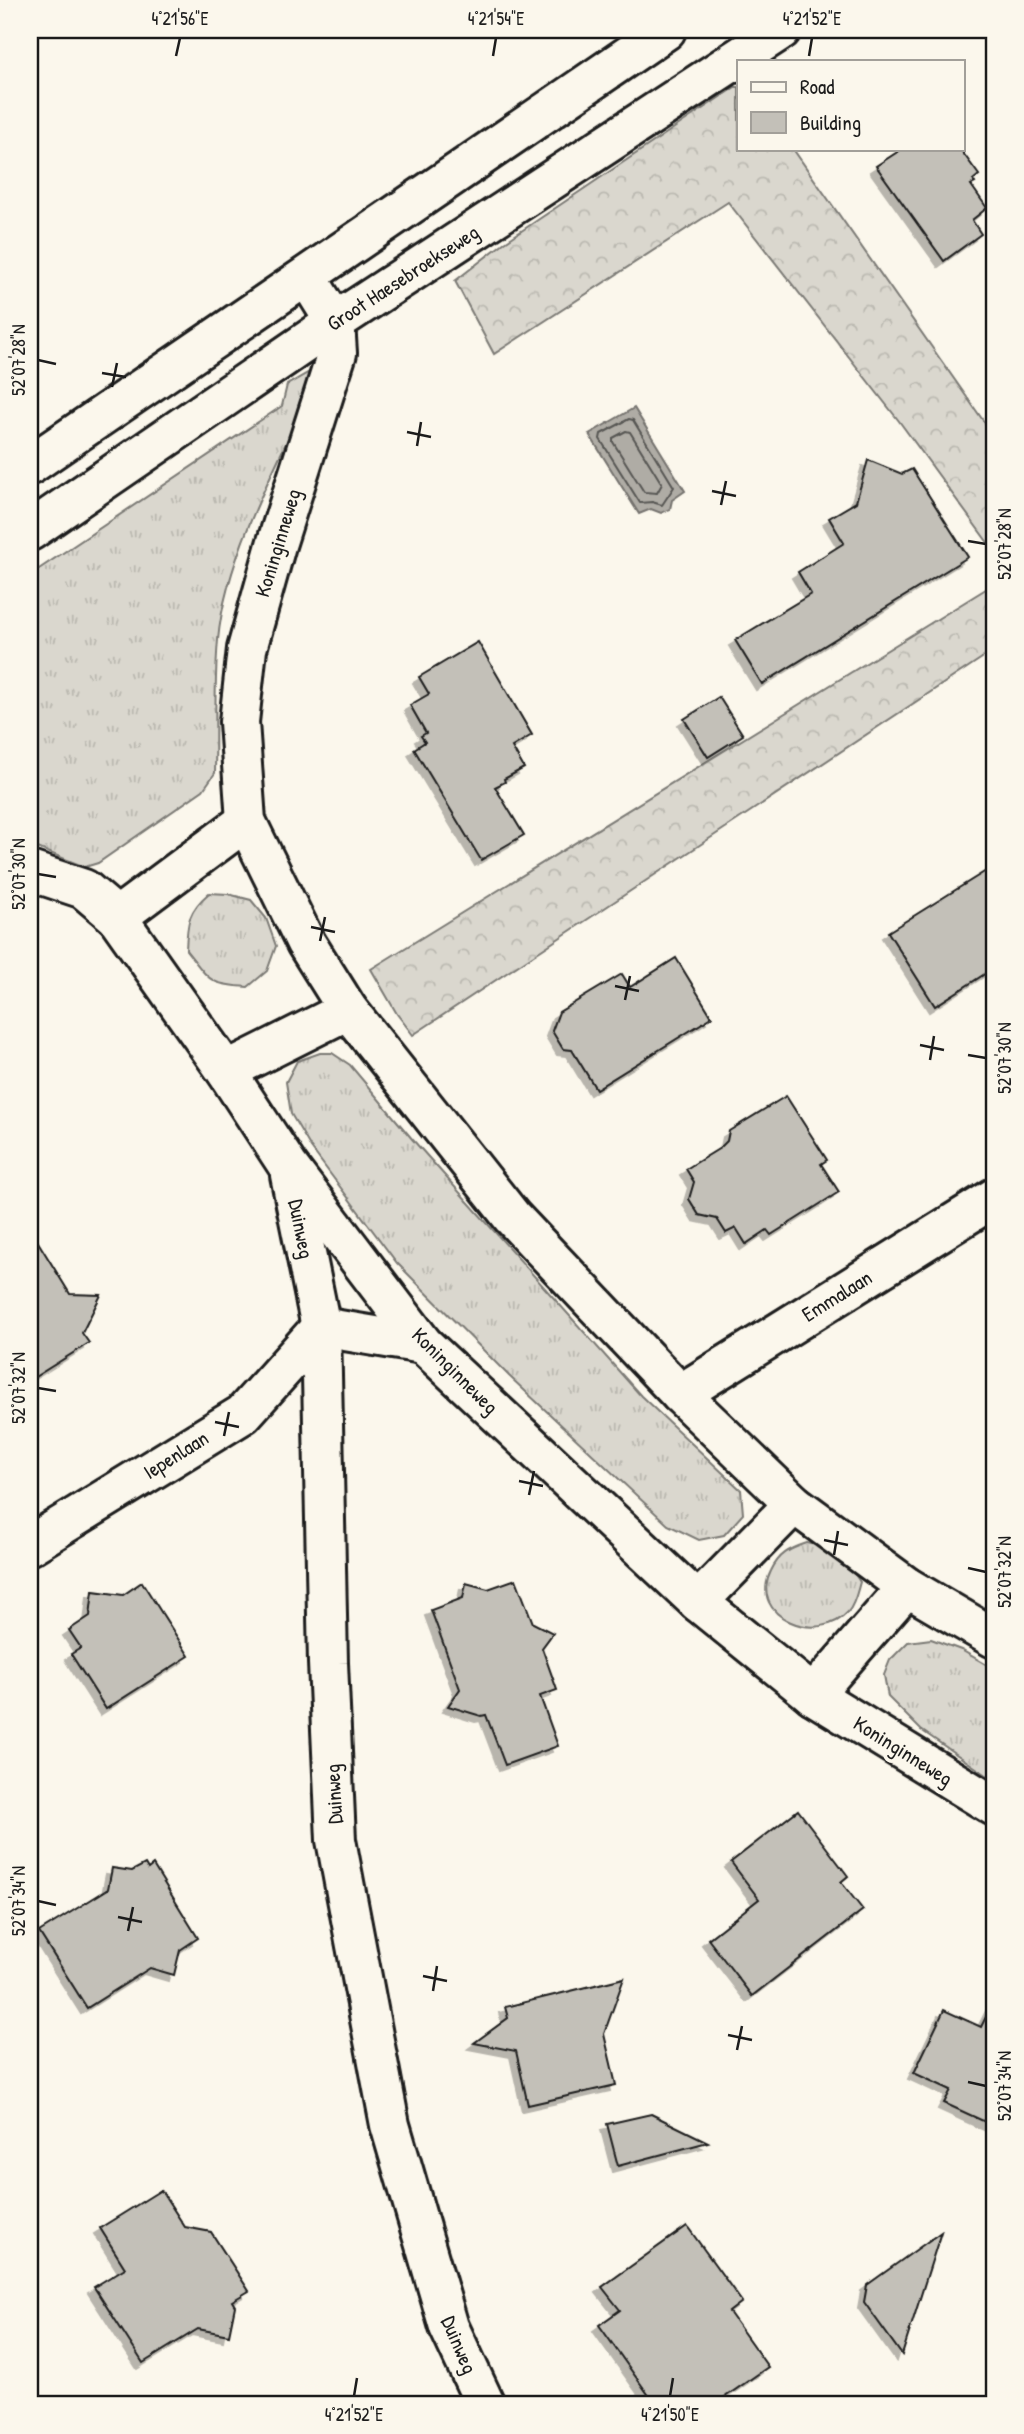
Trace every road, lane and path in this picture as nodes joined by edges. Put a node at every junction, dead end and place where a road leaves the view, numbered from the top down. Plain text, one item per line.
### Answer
1 (666, 30) edge
2 (781, 30) edge
3 (307, 277) junction
4 (335, 322) junction
5 (30, 465) edge
6 (30, 531) edge
7 (246, 821) junction
8 (30, 872) edge
9 (117, 917) junction
10 (348, 1010) junction
11 (226, 1071) junction
12 (288, 1166) junction
13 (994, 1198) edge
14 (321, 1327) junction
15 (423, 1344) junction
16 (680, 1394) junction
17 (794, 1504) junction
18 (30, 1545) edge
19 (907, 1587) junction
20 (698, 1602) junction
21 (994, 1638) edge
22 (813, 1695) junction
23 (994, 1806) edge
24 (485, 2404) edge

1 - 3 street
2 - 4 street, Groot Haesebroekseweg
3 - 4 street
3 - 5 street
4 - 6 street, Groot Haesebroekseweg
4 - 7 street, Koninginneweg
7 - 9 street
7 - 10 street, Koninginneweg
8 - 9 street, Koninginneweg
9 - 11 street, Koninginneweg
10 - 11 street
10 - 16 street, Koninginneweg
11 - 12 street, Koninginneweg
12 - 14 street, Duinweg
12 - 15 street, Koninginneweg
13 - 16 street, Emmalaan
14 - 15 street
14 - 18 street, Iepenlaan
14 - 24 street, Duinweg
15 - 20 street, Koninginneweg
16 - 17 street, Koninginneweg
17 - 19 street, Koninginneweg
17 - 20 street
19 - 21 street, Koninginneweg
19 - 22 street
20 - 22 street, Koninginneweg
22 - 23 street, Koninginneweg

